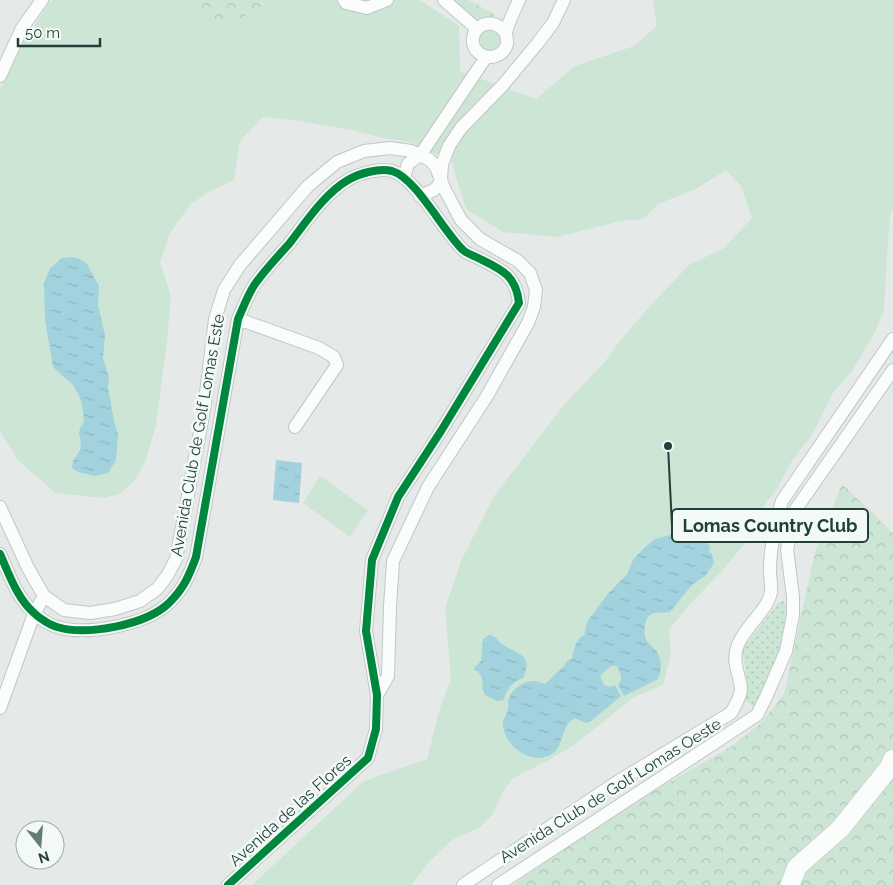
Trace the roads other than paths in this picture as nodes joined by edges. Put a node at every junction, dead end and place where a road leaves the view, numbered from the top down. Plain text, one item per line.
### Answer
1 (42, 0) edge
2 (344, 0) edge
3 (387, 0) edge
4 (444, 0) edge
5 (519, 0) edge
6 (564, 0) edge
7 (477, 29) junction
8 (506, 33) junction
9 (486, 57) junction
10 (0, 76) edge
11 (421, 154) junction
12 (404, 178) junction
13 (441, 180) junction
14 (420, 196) junction
15 (238, 318) junction
16 (893, 339) edge
17 (893, 370) edge
18 (295, 427) dead end
19 (0, 507) edge
20 (0, 554) edge
21 (771, 592) junction
22 (44, 596) junction
23 (793, 596) junction
24 (34, 614) junction
25 (377, 695) junction
26 (736, 703) junction
27 (0, 708) edge
28 (757, 715) junction
29 (893, 759) edge
30 (228, 885) edge
31 (463, 885) edge
32 (498, 885) edge
33 (790, 885) edge

1 - 10 street
2 - 3 street
4 - 7 street
5 - 8 street
6 - 13 street
7 - 8 street
7 - 9 street
8 - 9 street
9 - 11 street
11 - 12 street
11 - 13 street
11 - 22 street, Avenida Club de Golf Lomas Este
12 - 14 street
12 - 15 street, Avenida Club de Golf Lomas Este
13 - 14 street
13 - 25 street
14 - 25 street
15 - 18 street
15 - 24 street, Avenida Club de Golf Lomas Este
16 - 21 street
17 - 23 street
19 - 22 street, Avenida Club de Golf Lomas Este
20 - 24 street, Avenida Club de Golf Lomas Este
21 - 23 street
21 - 26 street, Avenida Club de Golf Lomas Oeste
22 - 24 street
23 - 28 street
24 - 27 street
25 - 30 street, Avenida de las Flores
26 - 28 street
26 - 31 street, Avenida Club de Golf Lomas Oeste
28 - 32 street, Avenida Club de Golf Lomas Oeste
29 - 33 main road

